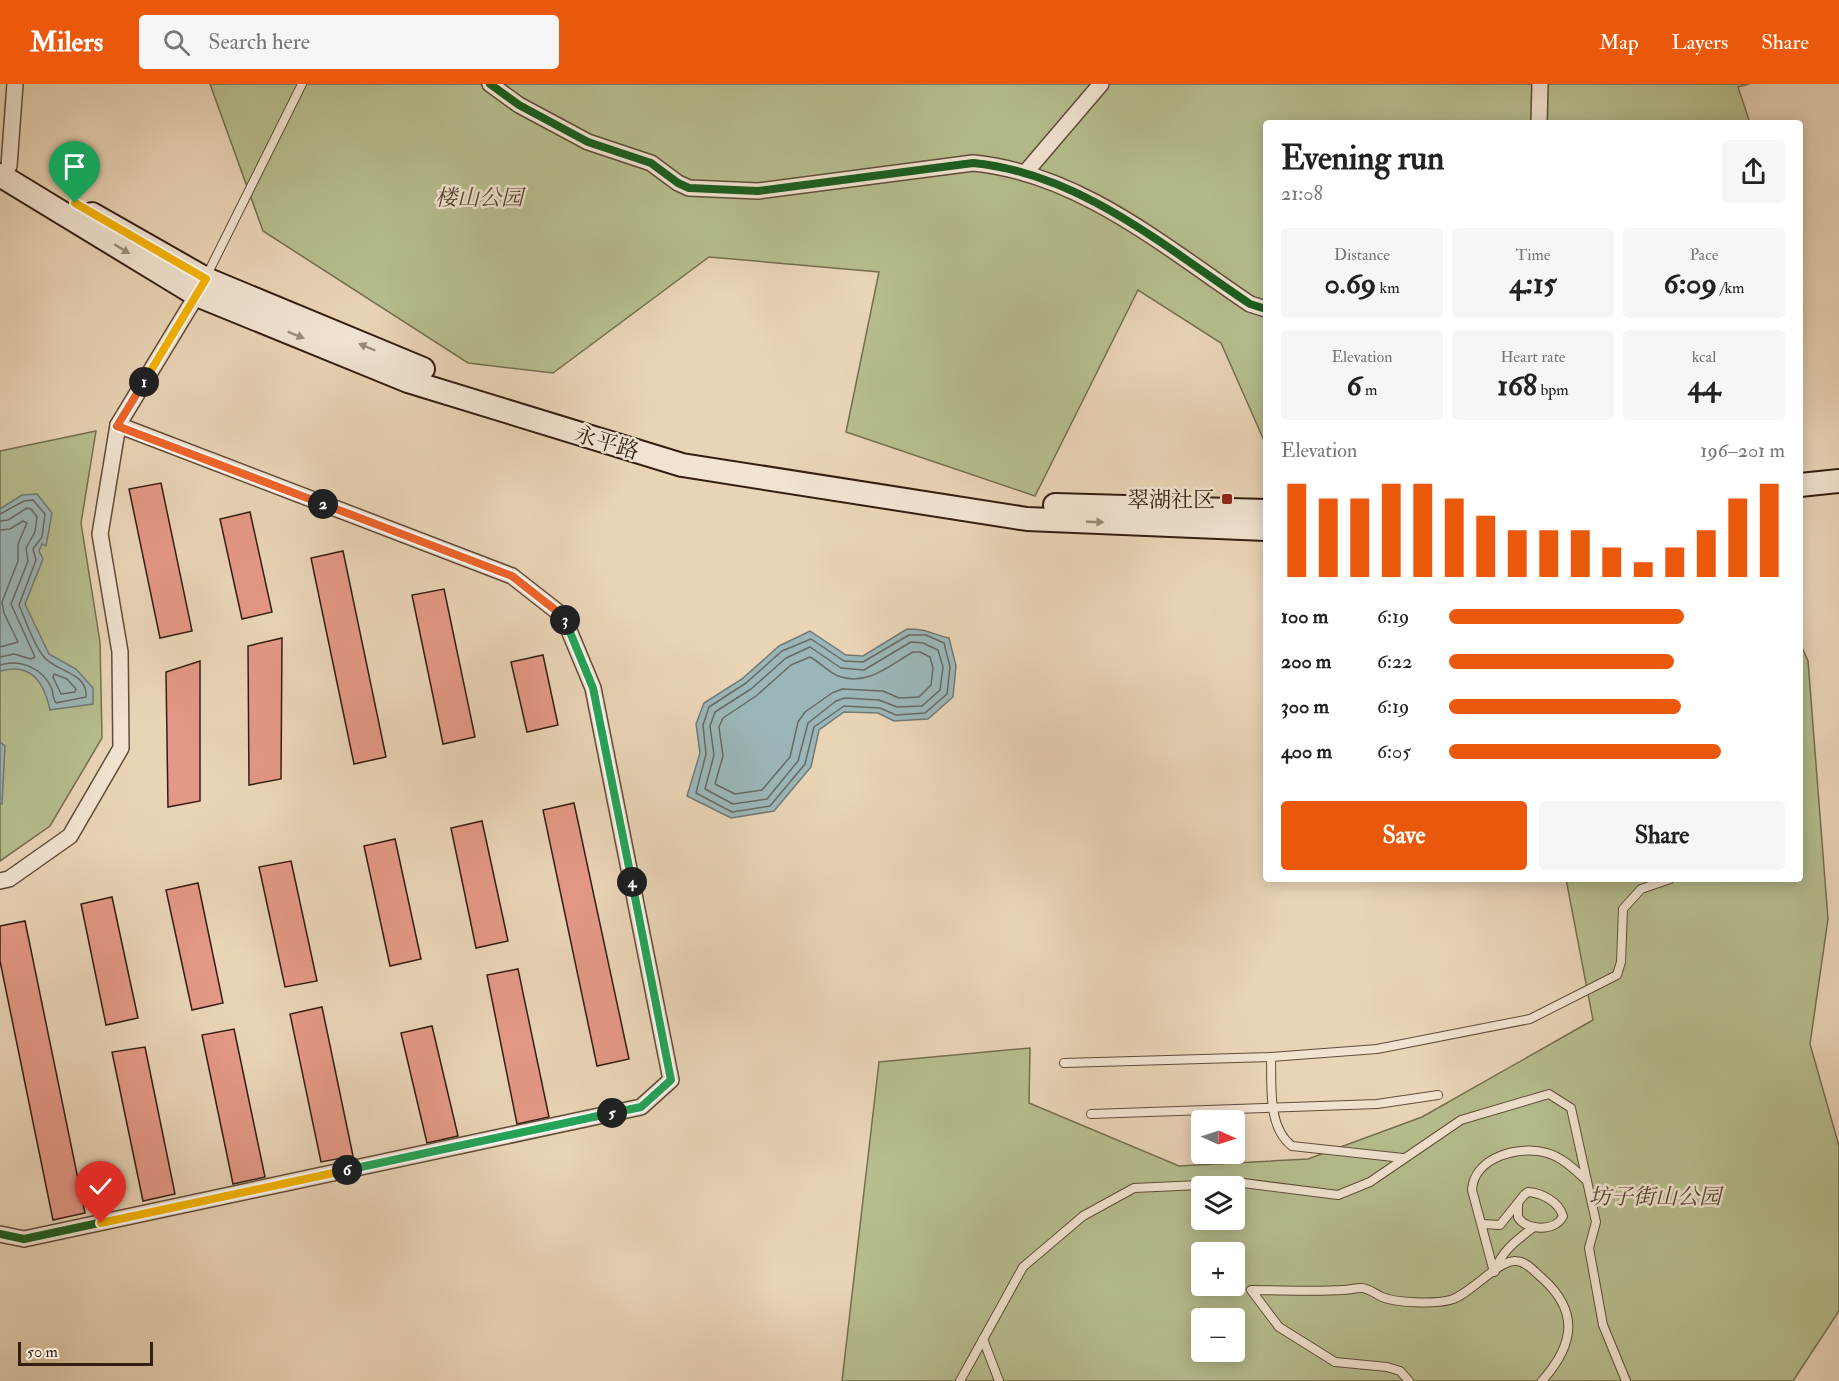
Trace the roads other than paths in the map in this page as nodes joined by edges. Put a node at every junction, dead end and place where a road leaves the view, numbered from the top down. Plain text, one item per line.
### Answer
1 (15, 84) edge
2 (302, 84) edge
3 (490, 84) edge
4 (1101, 84) edge
5 (1540, 84) edge
6 (1539, 120) edge
7 (3, 167) edge
8 (1025, 173) junction
9 (201, 287) junction
10 (1263, 308) edge
11 (117, 426) junction
12 (1839, 465) edge
13 (1803, 469) edge
14 (1839, 481) edge
15 (1803, 485) edge
16 (1263, 511) edge
17 (1263, 529) edge
18 (0, 881) edge
19 (1662, 882) edge
20 (1271, 1057) junction
21 (1064, 1062) dead end
22 (1438, 1095) dead end
23 (1272, 1107) junction
24 (1091, 1114) dead end
25 (1403, 1158) junction
26 (1586, 1180) junction
27 (1518, 1203) junction
28 (1482, 1224) junction
29 (1534, 1227) junction
30 (0, 1234) edge
31 (1494, 1272) junction
32 (983, 1339) junction
33 (960, 1381) edge
34 (999, 1381) edge
35 (1410, 1381) edge
36 (1542, 1381) edge
37 (1626, 1381) edge

1 - 7 street
2 - 9 lane
3 - 8 street
4 - 8 street
5 - 6 street
7 - 9 main road, 永平路
8 - 10 street
9 - 11 street
16 -> 9 main road, 永平路
9 -> 17 main road, 永平路
11 - 18 street
11 - 30 street
12 - 13 main road
14 - 15 main road
19 - 20 lane
20 - 21 lane
20 - 23 lane
22 - 23 lane
23 - 24 lane
23 - 25 lane
25 - 26 lane
25 - 32 lane
26 - 28 lane
26 - 37 lane
27 - 28 lane
27 - 29 lane
27 - 29 lane
28 - 31 lane
29 - 31 lane
31 - 35 lane
31 - 36 lane
32 - 33 lane
32 - 34 lane

